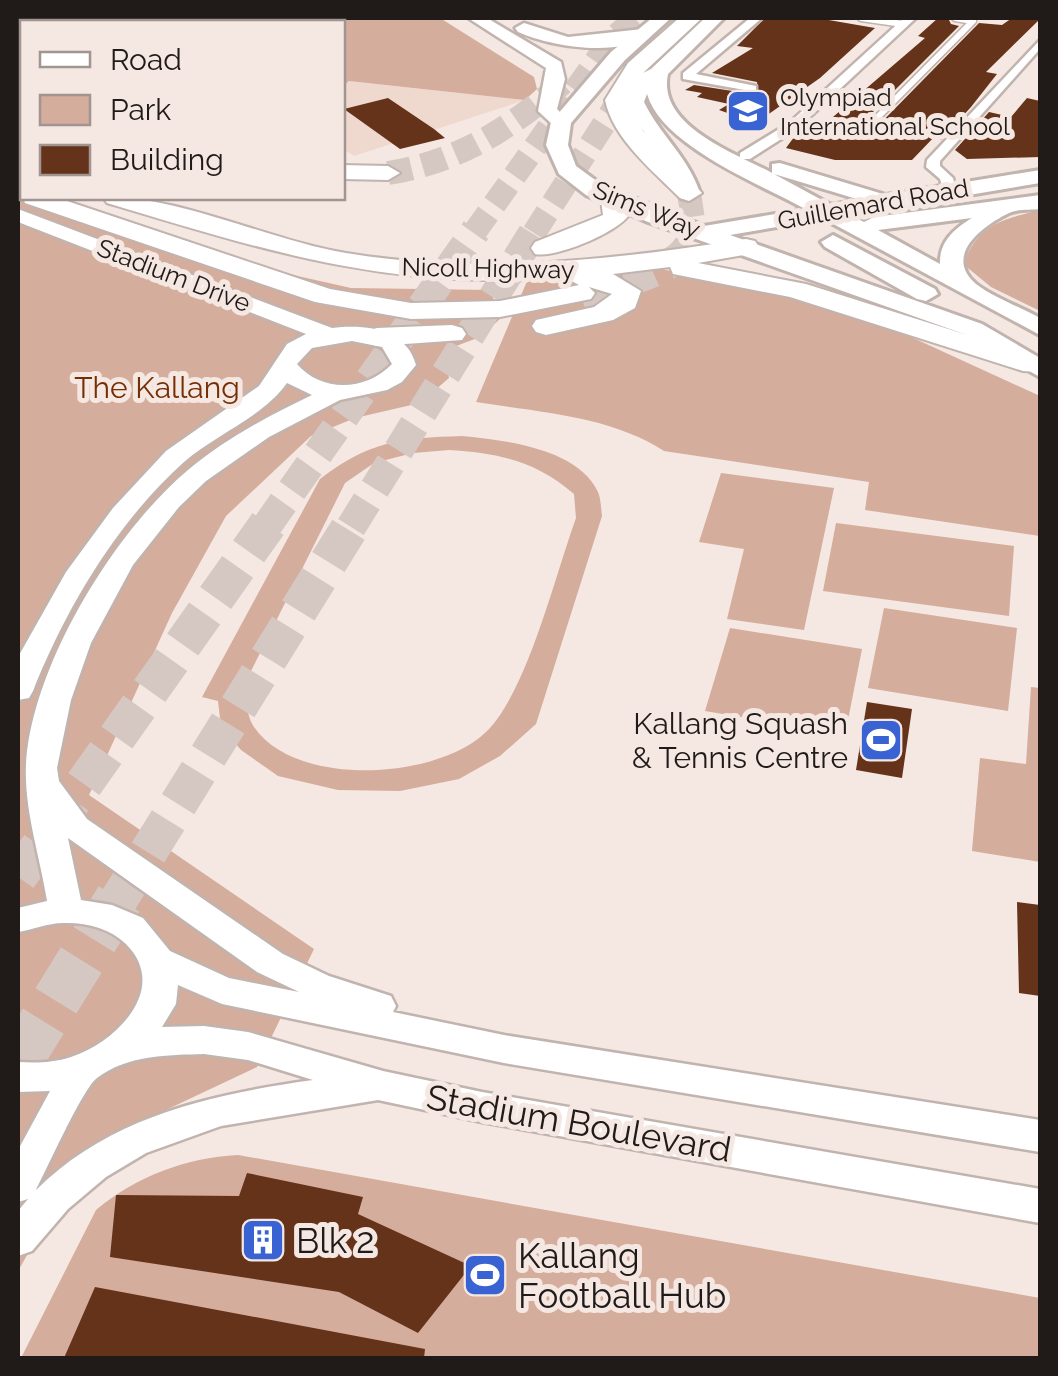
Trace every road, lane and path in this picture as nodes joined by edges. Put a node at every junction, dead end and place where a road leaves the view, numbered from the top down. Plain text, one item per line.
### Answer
1 (476, 18) edge
2 (503, 18) edge
3 (662, 18) edge
4 (690, 18) edge
5 (716, 18) edge
6 (756, 18) edge
7 (861, 18) edge
8 (955, 18) edge
9 (975, 19) edge
10 (907, 21) edge
11 (643, 34) junction
12 (1040, 43) edge
13 (659, 72) junction
14 (752, 89) dead end
15 (561, 122) junction
16 (793, 126) junction
17 (718, 152) junction
18 (745, 156) junction
19 (345, 172) edge
20 (388, 173) tunnel mouth
21 (1040, 176) edge
22 (949, 190) junction
23 (689, 193) joint
24 (614, 199) junction
25 (898, 199) junction
26 (40, 200) edge
27 (123, 200) edge
28 (197, 200) edge
29 (1040, 202) edge
30 (1005, 208) junction
31 (18, 215) edge
32 (821, 223) junction
33 (851, 227) junction
34 (705, 233) junction
35 (18, 234) edge
36 (746, 246) junction
37 (544, 248) junction
38 (363, 264) junction
39 (635, 264) junction
40 (966, 286) junction
41 (582, 293) tunnel mouth
42 (973, 328) junction
43 (1040, 328) edge
44 (330, 335) junction
45 (376, 337) junction
46 (287, 362) junction
47 (1037, 367) edge
48 (338, 392) junction
49 (18, 691) edge
50 (41, 772) junction
51 (66, 910) junction
52 (18, 920) edge
53 (160, 961) junction
54 (120, 1049) junction
55 (504, 1049) junction
56 (82, 1070) junction
57 (18, 1076) edge
58 (384, 1086) junction
59 (1040, 1136) edge
60 (18, 1186) edge
61 (1040, 1206) edge
62 (18, 1239) edge

1 - 15 street
2 - 11 street
3 - 11 main road
4 - 23 highway
5 - 13 main road
6 - 14 street
7 - 10 lane
8 - 9 lane
9 - 16 lane
10 - 16 street
11 - 15 main road
12 - 22 street
13 - 17 main road
13 - 23 main road
15 - 24 main road, Sims Way
16 - 18 street
17 - 18 main road
17 - 32 main road
18 - 25 main road
19 - 20 highway
21 - 22 main road, Guillemard Road
22 - 25 main road, Guillemard Road
24 - 34 main road, Sims Way
24 - 37 highway
25 - 32 main road, Guillemard Road
26 - 41 highway
27 - 38 highway, Nicoll Highway
28 - 37 highway, Nicoll Highway
29 - 30 main road, Guillemard Road
30 - 33 main road, Guillemard Road
30 - 40 main road
31 - 44 street, Stadium Drive
32 - 33 main road, Guillemard Road
32 - 34 main road, Guillemard Road
32 - 36 main road, Guillemard Road
32 - 42 main road
33 - 40 main road
34 - 36 main road, Sims Way
34 - 37 highway, Nicoll Highway
35 - 46 street, Stadium Drive
36 - 39 highway, Nicoll Highway
36 - 42 main road, Sims Way
38 - 39 highway, Nicoll Highway
38 - 45 highway
39 - 47 highway
40 - 43 main road
42 - 47 main road
44 - 45 street, Stadium Drive
44 - 46 street
45 - 48 street
46 - 48 street, Stadium Drive
46 - 49 street
48 - 50 street
50 - 51 street
50 - 55 street
51 - 52 street, Stadium Boulevard
51 - 53 street, Stadium Boulevard
53 - 54 street, Stadium Boulevard
53 - 55 street, Stadium Boulevard
54 - 56 street, Stadium Boulevard
54 - 58 street, Stadium Boulevard
55 - 59 street, Stadium Boulevard
56 - 57 street, Stadium Boulevard
56 - 60 street
58 - 61 street, Stadium Boulevard
58 - 62 street

